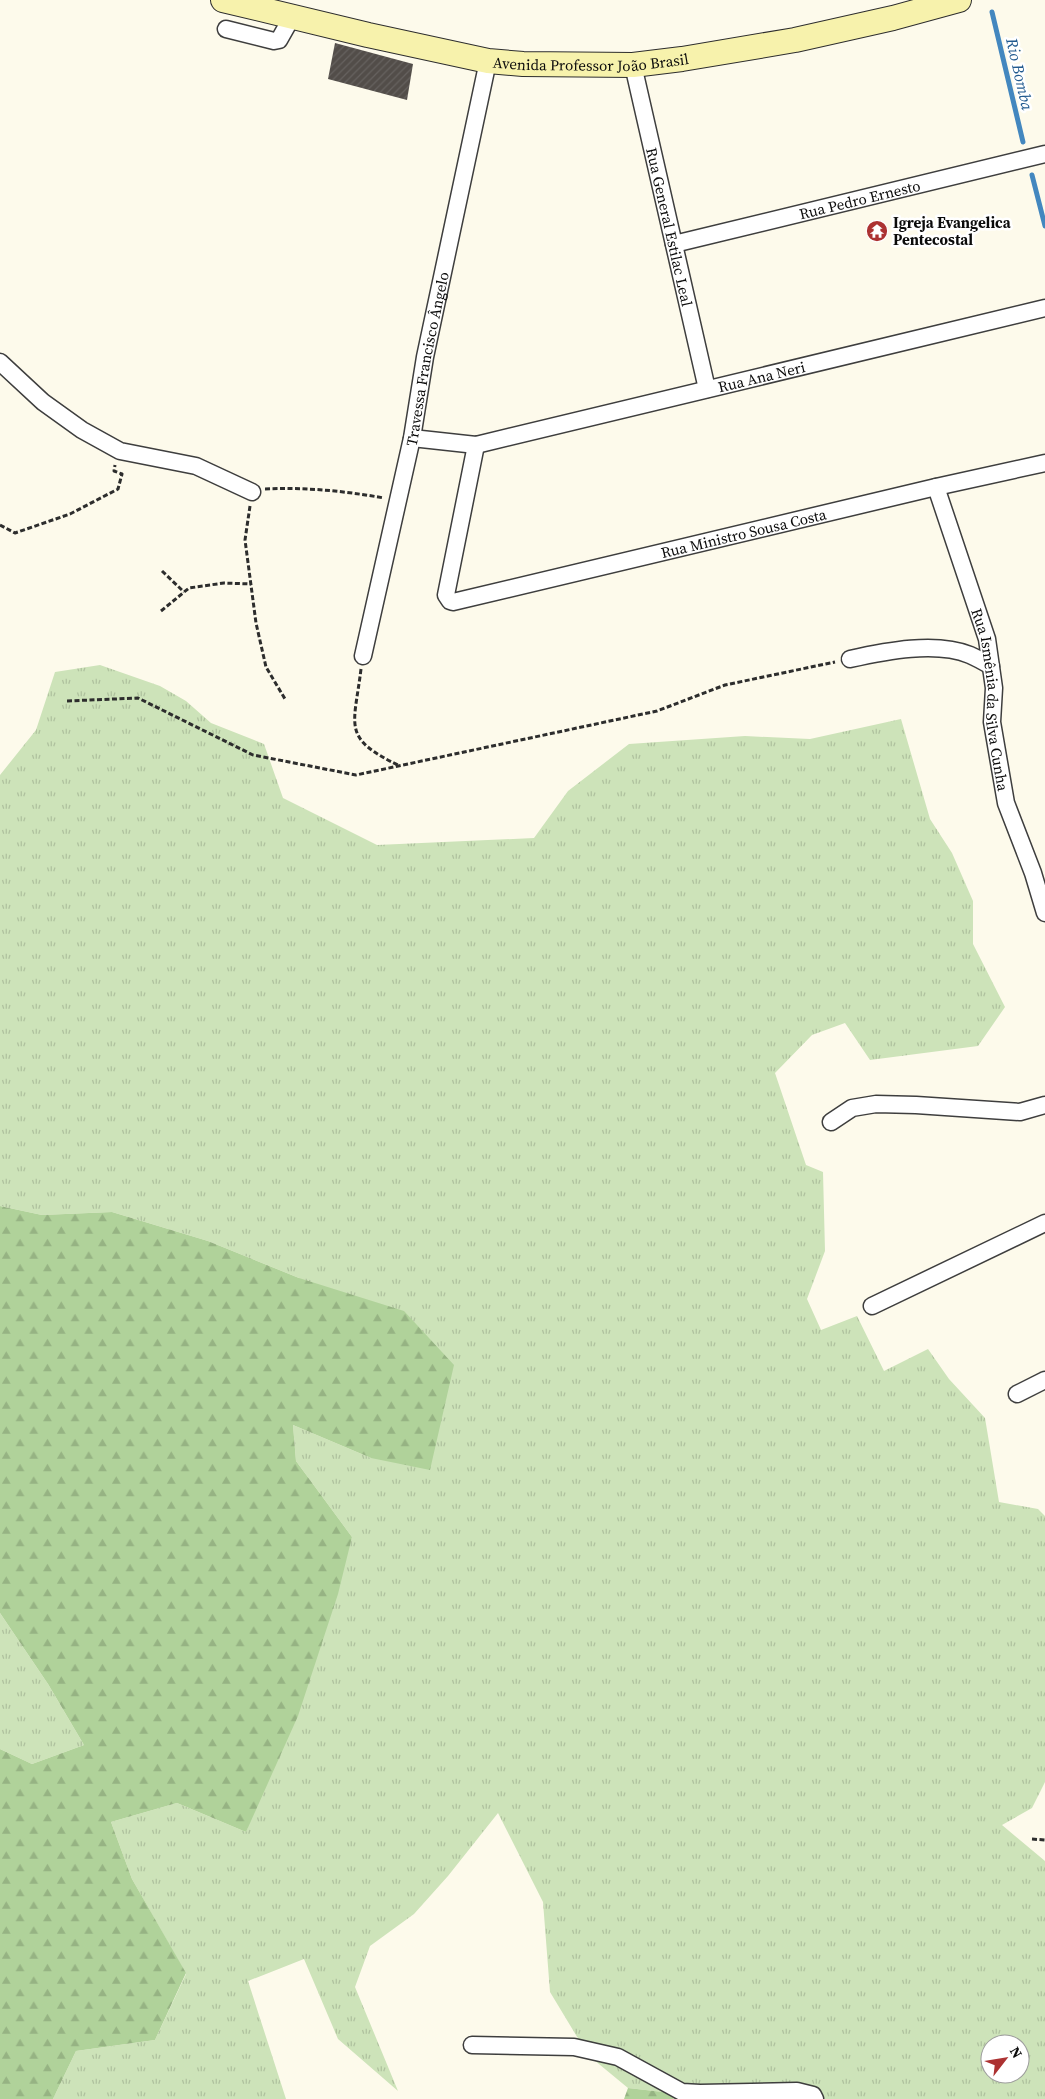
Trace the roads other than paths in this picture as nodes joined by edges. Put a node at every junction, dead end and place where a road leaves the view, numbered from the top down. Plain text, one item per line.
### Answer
1 (223, 0) edge
2 (959, 0) edge
3 (292, 17) junction
4 (226, 29) dead end
5 (488, 62) junction
6 (633, 65) junction
7 (1045, 154) edge
8 (674, 244) junction
9 (1045, 308) edge
10 (0, 362) edge
11 (707, 389) junction
12 (412, 438) junction
13 (476, 445) junction
14 (1045, 463) edge
15 (936, 487) junction
16 (252, 492) road end
17 (363, 656) road end
18 (850, 659) road end
19 (991, 666) junction
20 (1045, 913) edge
21 (1045, 1105) edge
22 (831, 1122) dead end
23 (1045, 1223) edge
24 (872, 1306) dead end
25 (1045, 1380) edge
26 (1017, 1394) dead end
27 (472, 2045) dead end
28 (815, 2099) edge

1 - 3 main road, Avenida Professor João Brasil
2 - 6 main road, Avenida Professor João Brasil
3 - 4 street
3 - 5 main road, Avenida Professor João Brasil
5 - 6 main road, Avenida Professor João Brasil
5 - 12 street, Travessa Francisco Ângelo
6 - 8 street, Rua General Estilac Leal
7 - 8 street, Rua Pedro Ernesto
8 - 11 street, Rua General Estilac Leal
9 - 11 street, Rua Ana Neri
10 - 16 street
11 - 13 street, Rua Ana Neri
12 - 13 street, Rua Ana Neri
12 - 17 street, Travessa Francisco Ângelo
13 - 15 street, Rua Ministro Sousa Costa
14 - 15 street, Rua Ministro Sousa Costa
15 - 19 street, Rua Ismênia da Silva Cunha
18 - 19 street
19 - 20 street, Rua Ismênia da Silva Cunha
21 - 22 street
23 - 24 street
25 - 26 street
27 - 28 street

